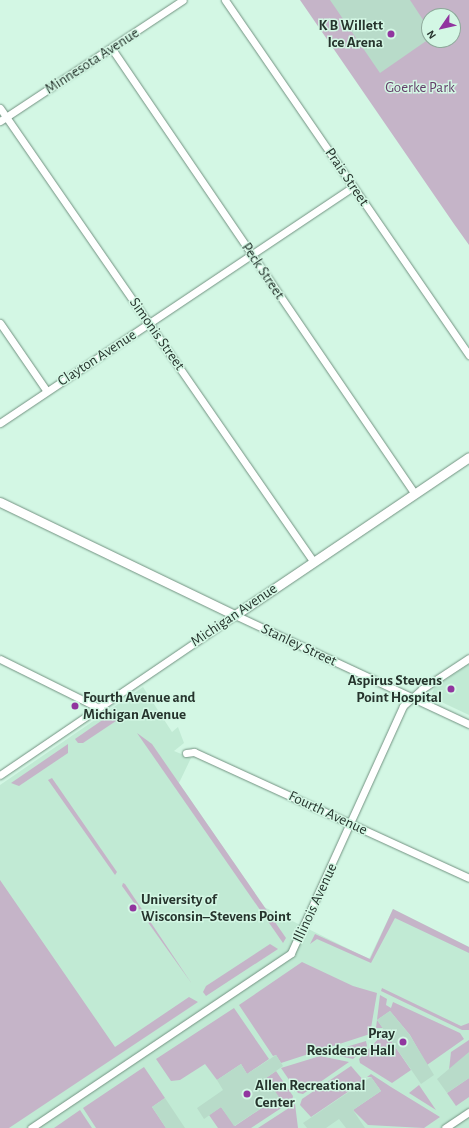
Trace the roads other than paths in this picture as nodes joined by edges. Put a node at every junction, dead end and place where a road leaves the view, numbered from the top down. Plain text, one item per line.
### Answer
1 (183, 0) edge
2 (225, 0) edge
3 (112, 49) junction
4 (0, 108) edge
5 (3, 119) edge
6 (353, 187) junction
7 (252, 254) junction
8 (0, 323) edge
9 (150, 324) junction
10 (469, 355) edge
11 (46, 390) junction
12 (0, 424) edge
13 (469, 457) edge
14 (415, 494) junction
15 (0, 502) edge
16 (313, 561) junction
17 (235, 615) junction
18 (469, 658) edge
19 (0, 660) edge
20 (412, 698) junction
21 (99, 708) junction
22 (469, 724) edge
23 (186, 753) dead end
24 (0, 775) edge
25 (352, 823) junction
26 (469, 878) edge
27 (469, 1112) edge
28 (31, 1128) edge
29 (445, 1128) edge

1 - 3 street, Minnesota Avenue
2 - 6 street, Prais Street
3 - 5 street, Minnesota Avenue
3 - 7 street, Peck Street
4 - 5 street, Simonis Street
5 - 9 street, Simonis Street
6 - 7 street, Clayton Avenue
6 - 10 street, Prais Street
7 - 9 street, Clayton Avenue
7 - 14 street, Peck Street
8 - 11 street
9 - 11 street, Clayton Avenue
9 - 16 street, Simonis Street
11 - 12 street, Clayton Avenue
13 - 14 street, Michigan Avenue
14 - 16 street, Michigan Avenue
15 - 17 street, Stanley Street
16 - 17 street, Michigan Avenue
17 - 20 street, Stanley Street
17 - 21 street, Michigan Avenue
18 - 20 street, Illinois Avenue
19 - 21 street
20 - 22 street, Stanley Street
20 - 25 street, Illinois Avenue
21 - 24 street, Michigan Avenue
23 - 25 street, Fourth Avenue
25 - 26 street, Fourth Avenue
25 - 28 street, Illinois Avenue
27 - 29 street

